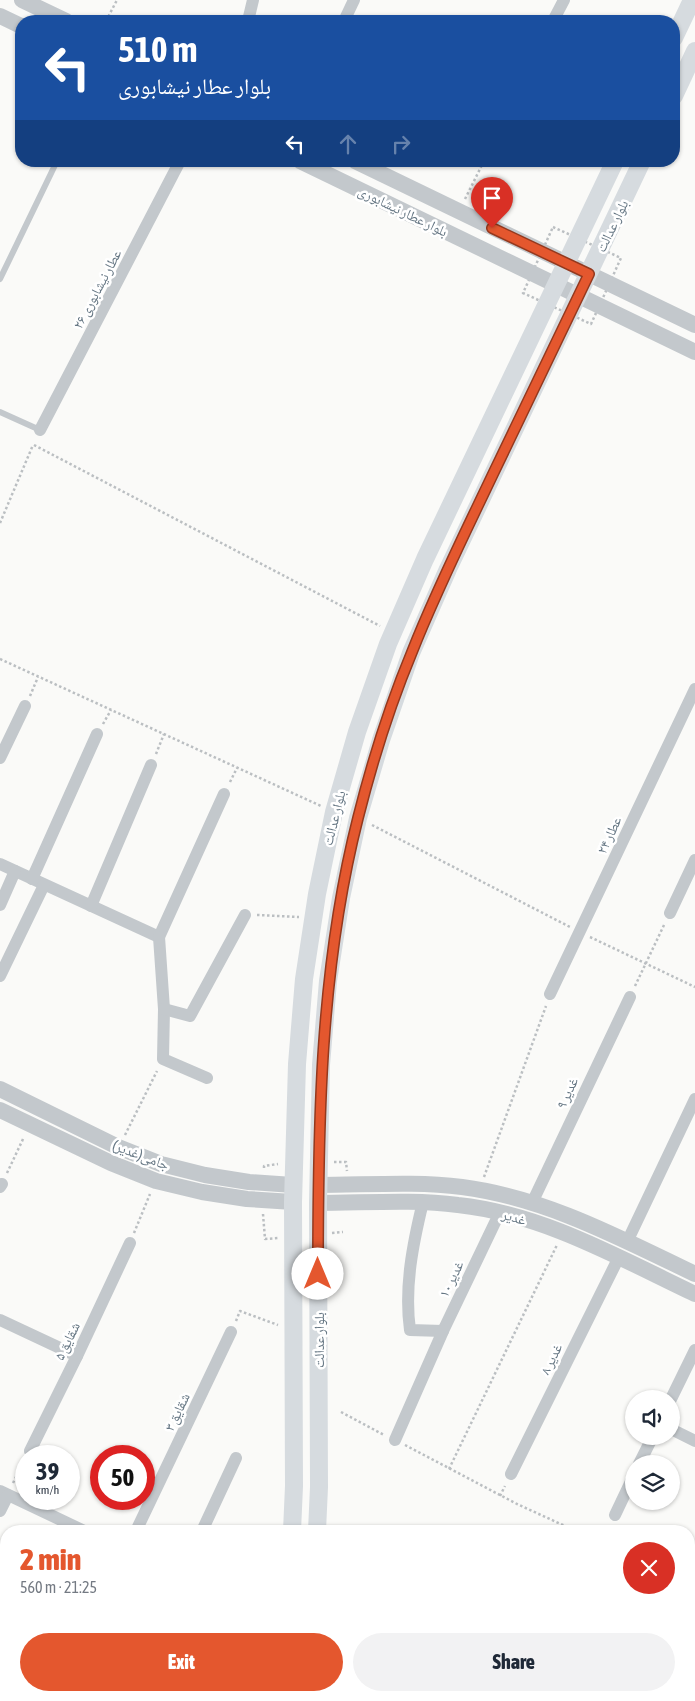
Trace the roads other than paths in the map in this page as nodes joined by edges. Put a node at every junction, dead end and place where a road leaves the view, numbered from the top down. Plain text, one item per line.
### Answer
1 (22, 0) edge
2 (253, 0) edge
3 (354, 0) edge
4 (564, 0) edge
5 (692, 0) edge
6 (53, 15) edge
7 (249, 15) edge
8 (347, 15) edge
9 (556, 15) edge
10 (0, 16) edge
11 (15, 23) edge
12 (680, 25) edge
13 (695, 51) edge
14 (680, 83) edge
15 (54, 167) edge
16 (177, 167) edge
17 (312, 167) edge
18 (367, 167) edge
19 (612, 167) edge
20 (639, 167) edge
21 (566, 263) junction
22 (589, 274) junction
23 (0, 279) edge
24 (556, 285) junction
25 (578, 296) junction
26 (695, 325) edge
27 (695, 352) edge
28 (0, 412) edge
29 (40, 430) joint
30 (695, 689) edge
31 (25, 706) road end
32 (97, 734) dead end
33 (0, 758) edge
34 (151, 765) road end
35 (224, 794) road end
36 (695, 860) edge
37 (0, 864) edge
38 (15, 871) junction
39 (32, 879) junction
40 (44, 885) junction
41 (0, 905) edge
42 (91, 906) junction
43 (670, 913) road end
44 (245, 915) road end
45 (159, 937) junction
46 (0, 976) edge
47 (550, 994) road end
48 (630, 997) road end
49 (164, 1009) junction
50 (206, 1078) dead end
51 (0, 1089) edge
52 (695, 1099) edge
53 (0, 1110) edge
54 (294, 1185) junction
55 (318, 1194) junction
56 (293, 1202) junction
57 (423, 1202) junction
58 (532, 1203) junction
59 (500, 1212) junction
60 (627, 1242) junction
61 (130, 1243) road end
62 (618, 1257) junction
63 (695, 1274) edge
64 (695, 1294) edge
65 (0, 1320) edge
66 (443, 1330) junction
67 (231, 1332) road end
68 (695, 1350) edge
69 (77, 1356) junction
70 (675, 1390) edge
71 (680, 1434) edge
72 (395, 1440) road end
73 (695, 1441) edge
74 (32, 1445) edge
75 (236, 1458) dead end
76 (511, 1474) dead end
77 (4, 1493) edge
78 (625, 1494) edge
79 (0, 1511) edge
80 (615, 1515) dead end
81 (71, 1525) edge
82 (139, 1525) edge
83 (205, 1525) edge
84 (292, 1525) edge
85 (317, 1525) edge

1 - 6 street
2 - 7 street
3 - 8 street
4 - 9 street
5 - 12 main road
10 - 11 street
13 - 14 main road
15 - 23 lane
16 - 29 street, عطار نیشابوری ۲۶
17 - 24 street, بلوار عطار نیشابوری
18 - 21 street, بلوار عطار نیشابوری
19 - 21 main road, بلوار عدالت
20 - 22 main road, بلوار عدالت
21 - 22 street, بلوار عطار نیشابوری
21 - 24 main road, بلوار عدالت
22 - 25 main road, بلوار عدالت
22 - 26 street, بلوار عطار نیشابوری
24 - 25 street, بلوار عطار نیشابوری
24 - 54 main road, بلوار عدالت
25 - 27 street, بلوار عطار نیشابوری
25 - 55 main road, بلوار عدالت
28 - 29 lane
30 - 47 street, عطار ۲۴
31 - 33 street
32 - 39 street
34 - 42 street
35 - 45 street
36 - 43 street
37 - 38 street
38 - 39 street
38 - 41 street
39 - 40 street
40 - 42 street
40 - 46 street
42 - 45 street
44 - 49 street
45 - 49 street
48 - 58 street, غدیر ۹
49 - 50 street
51 - 54 street, جامی(غدیر)
52 - 60 street
53 - 56 street, جامی(غدیر)
54 - 55 main road
54 - 56 main road, بلوار عدالت
55 - 56 main road
55 - 57 street, غدیر
55 - 58 street, غدیر
55 - 85 main road, بلوار عدالت
56 - 84 main road, بلوار عدالت
57 - 59 street, غدیر
57 - 66 street
58 - 60 street, غدیر
59 - 62 street, غدیر
59 - 66 street, غدیر ۱۰
60 - 63 street, غدیر
61 - 69 street, شقایق ۵
62 - 64 street, غدیر
62 - 76 street, غدیر ۸
65 - 69 street
66 - 72 street, غدیر ۱۰
67 - 82 street, شقایق ۳
68 - 70 street
69 - 74 street, شقایق ۵
71 - 73 street
75 - 83 street
77 - 79 street
77 - 81 street
78 - 80 street

